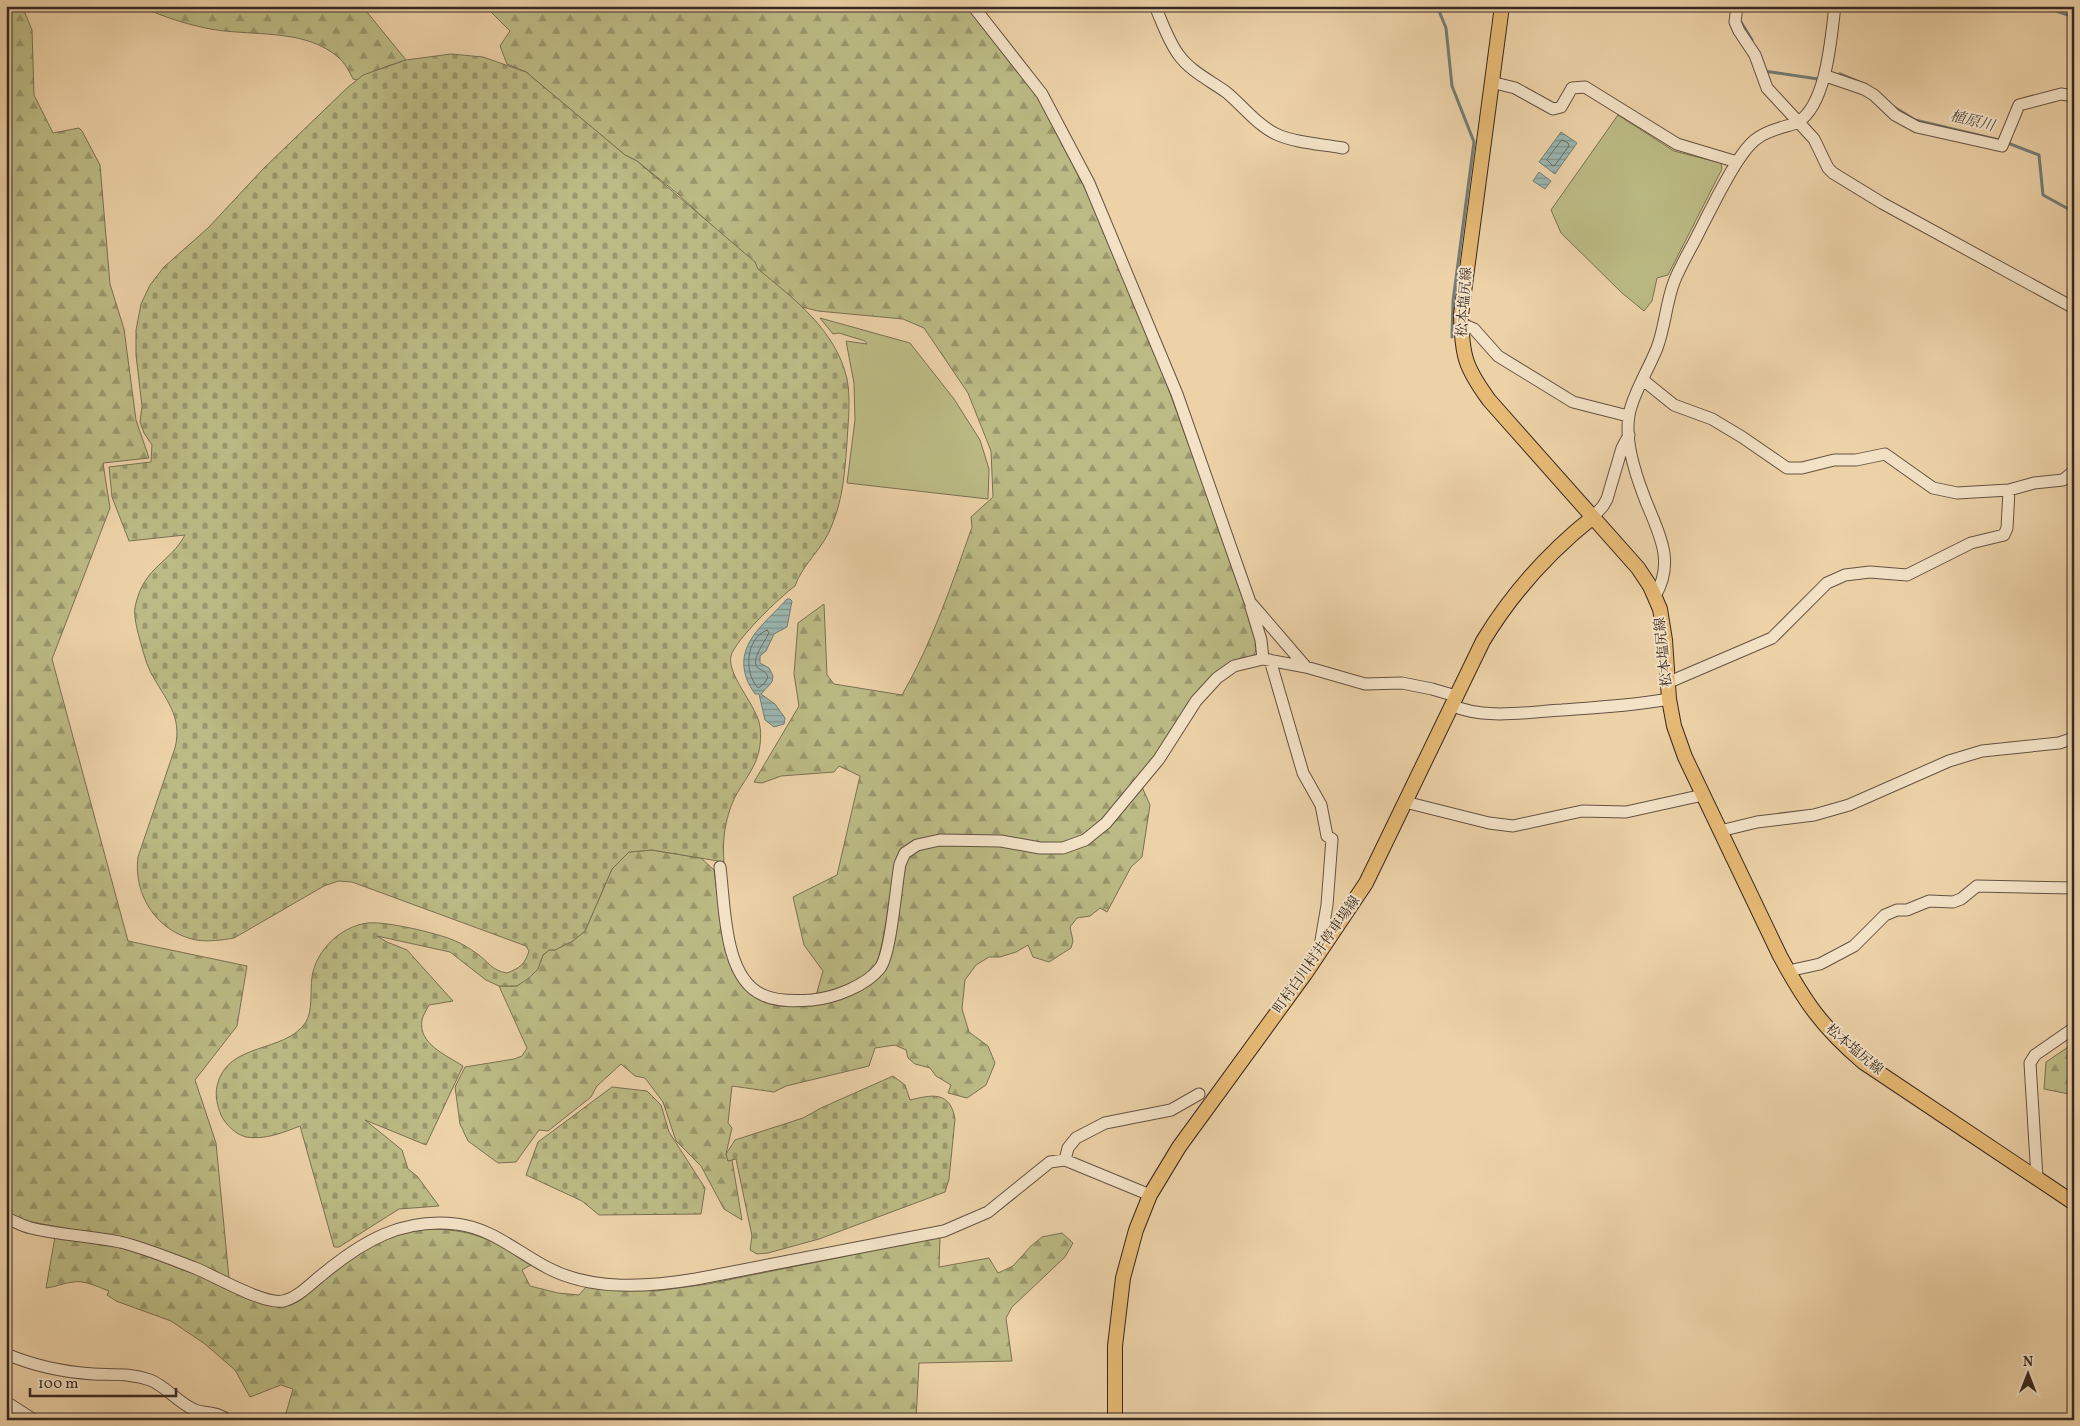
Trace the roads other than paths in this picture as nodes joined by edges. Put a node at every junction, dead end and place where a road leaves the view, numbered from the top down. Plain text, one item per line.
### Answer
1 (973, 6) edge
2 (1154, 6) edge
3 (1502, 6) edge
4 (1737, 6) edge
5 (1835, 6) edge
6 (1826, 76) junction
7 (1491, 82) junction
8 (2074, 96) edge
9 (1798, 122) junction
10 (1343, 148) dead end
11 (1737, 162) junction
12 (2074, 308) edge
13 (1462, 324) junction
14 (1643, 380) junction
15 (1628, 416) junction
16 (1629, 435) junction
17 (2074, 471) edge
18 (2009, 490) junction
19 (1593, 516) junction
20 (1655, 596) junction
21 (1250, 602) junction
22 (1267, 659) junction
23 (1306, 667) junction
24 (1667, 683) junction
25 (1669, 699) junction
26 (1454, 701) junction
27 (2074, 738) edge
28 (1703, 795) junction
29 (1405, 802) junction
30 (1720, 831) junction
31 (720, 867) dead end
32 (2074, 888) edge
33 (1319, 954) junction
34 (1788, 971) junction
35 (2074, 1028) edge
36 (1200, 1094) dead end
37 (1065, 1160) junction
38 (2037, 1178) junction
39 (1150, 1195) junction
40 (2074, 1203) edge
41 (6, 1218) edge
42 (6, 1354) edge
43 (6, 1402) edge
44 (34, 1420) edge
45 (227, 1420) edge
46 (1115, 1420) edge

1 - 21 street
2 - 10 street
3 - 7 main road, 松本塩尻線
4 - 9 street
5 - 6 street
6 - 8 street
6 - 9 street
7 - 11 street
7 - 13 main road, 松本塩尻線
9 - 11 street
9 - 12 street
11 - 14 street
13 - 15 street
13 - 19 main road, 松本塩尻線
14 - 15 street
14 - 18 street
15 - 16 street
16 - 19 street
16 - 20 street
17 - 18 street
18 - 24 street
19 - 20 main road, 松本塩尻線
19 - 26 main road, 町村白川村井停車場線
20 - 24 main road, 松本塩尻線
21 - 22 street
21 - 23 street
22 - 23 street
22 - 31 street
22 - 33 street
23 - 26 street
24 - 25 main road, 松本塩尻線
25 - 26 street
25 - 28 main road, 松本塩尻線
26 - 29 main road, 町村白川村井停車場線
27 - 30 street
28 - 29 street
28 - 30 main road, 松本塩尻線
29 - 33 main road, 町村白川村井停車場線
30 - 34 main road, 松本塩尻線
32 - 34 street
33 - 39 main road, 町村白川村井停車場線
34 - 38 main road, 松本塩尻線
35 - 38 street
36 - 37 street
37 - 39 street
37 - 41 street
38 - 40 main road, 松本塩尻線
39 - 46 main road, 町村白川村井停車場線
42 - 45 street
43 - 44 street

